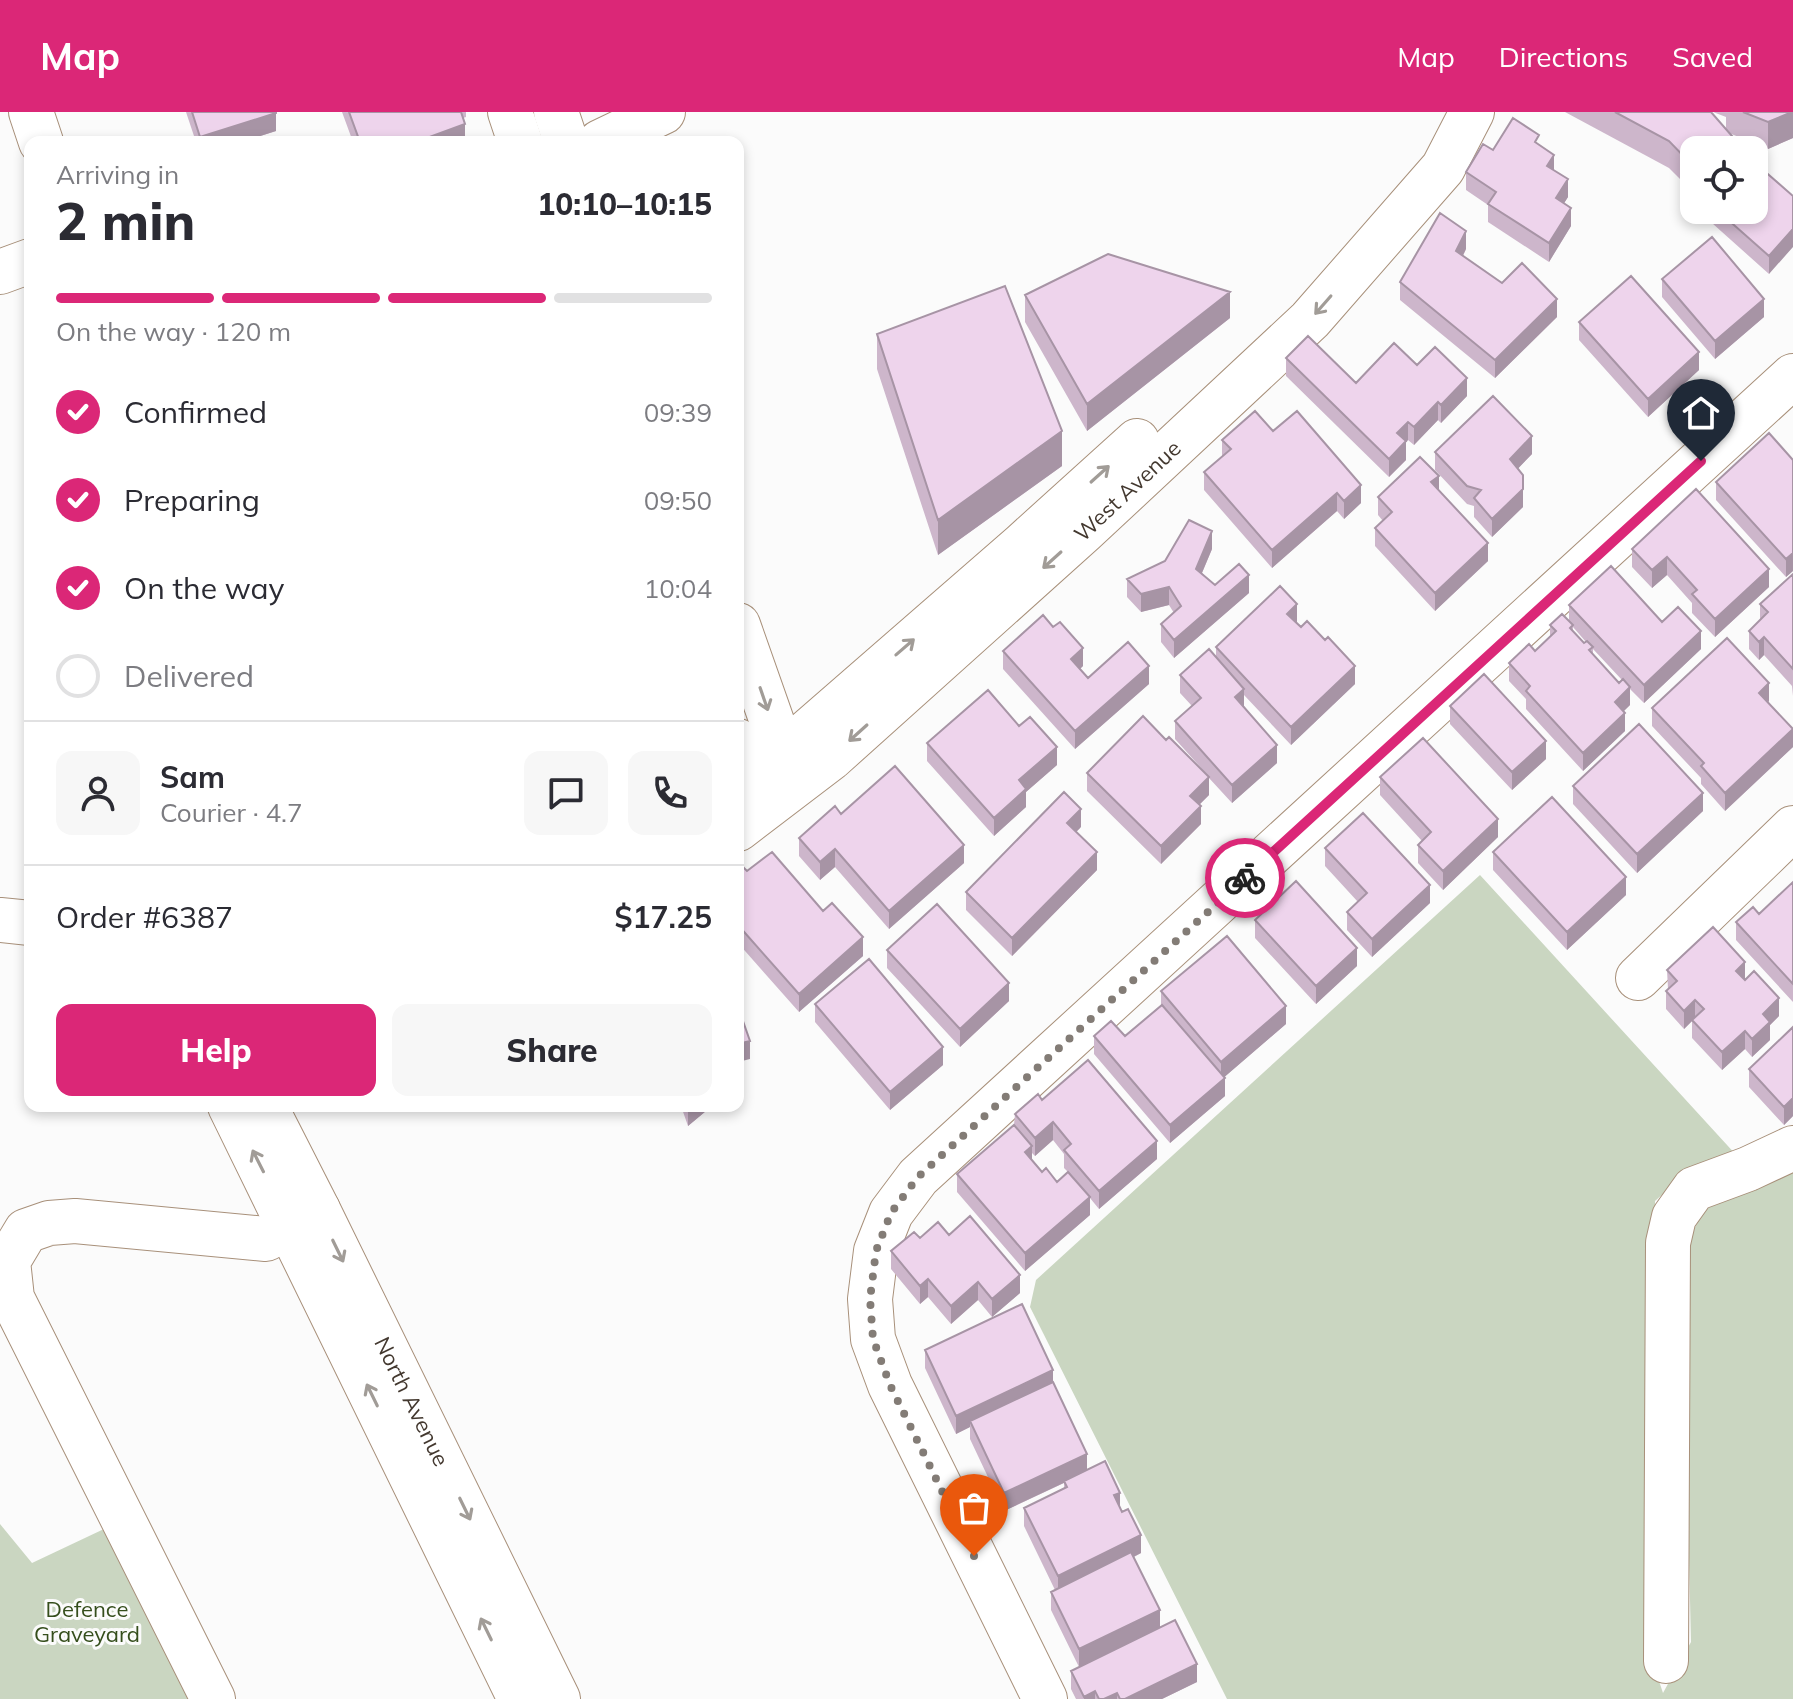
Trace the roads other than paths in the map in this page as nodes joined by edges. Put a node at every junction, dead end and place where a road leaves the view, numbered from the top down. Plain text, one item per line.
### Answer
1 (31, 112) edge
2 (510, 112) edge
3 (556, 112) edge
4 (663, 112) edge
5 (1444, 112) edge
6 (1472, 112) edge
7 (39, 136) edge
8 (518, 136) edge
9 (564, 136) edge
10 (613, 136) edge
11 (24, 263) edge
12 (0, 272) edge
13 (1793, 376) edge
14 (744, 670) edge
15 (759, 783) edge
16 (1793, 828) edge
17 (0, 893) edge
18 (24, 895) edge
19 (0, 920) edge
20 (24, 922) edge
21 (1638, 978) dead end
22 (234, 1112) edge
23 (267, 1112) edge
24 (1793, 1148) edge
25 (304, 1217) junction
26 (1666, 1661) dead end
27 (213, 1699) edge
28 (520, 1699) edge
29 (558, 1699) edge
30 (1045, 1699) edge

1 - 7 street
2 - 8 street
3 - 9 street
4 - 10 street
15 -> 5 street, West Avenue
6 -> 15 street, West Avenue
11 - 12 street
13 - 30 street
14 -> 15 street
16 - 21 street
17 - 18 street
19 - 20 street
25 -> 22 street, North Avenue
23 - 25 street, North Avenue
24 - 26 street
25 - 27 street
28 -> 25 street, North Avenue
25 -> 29 street, North Avenue

